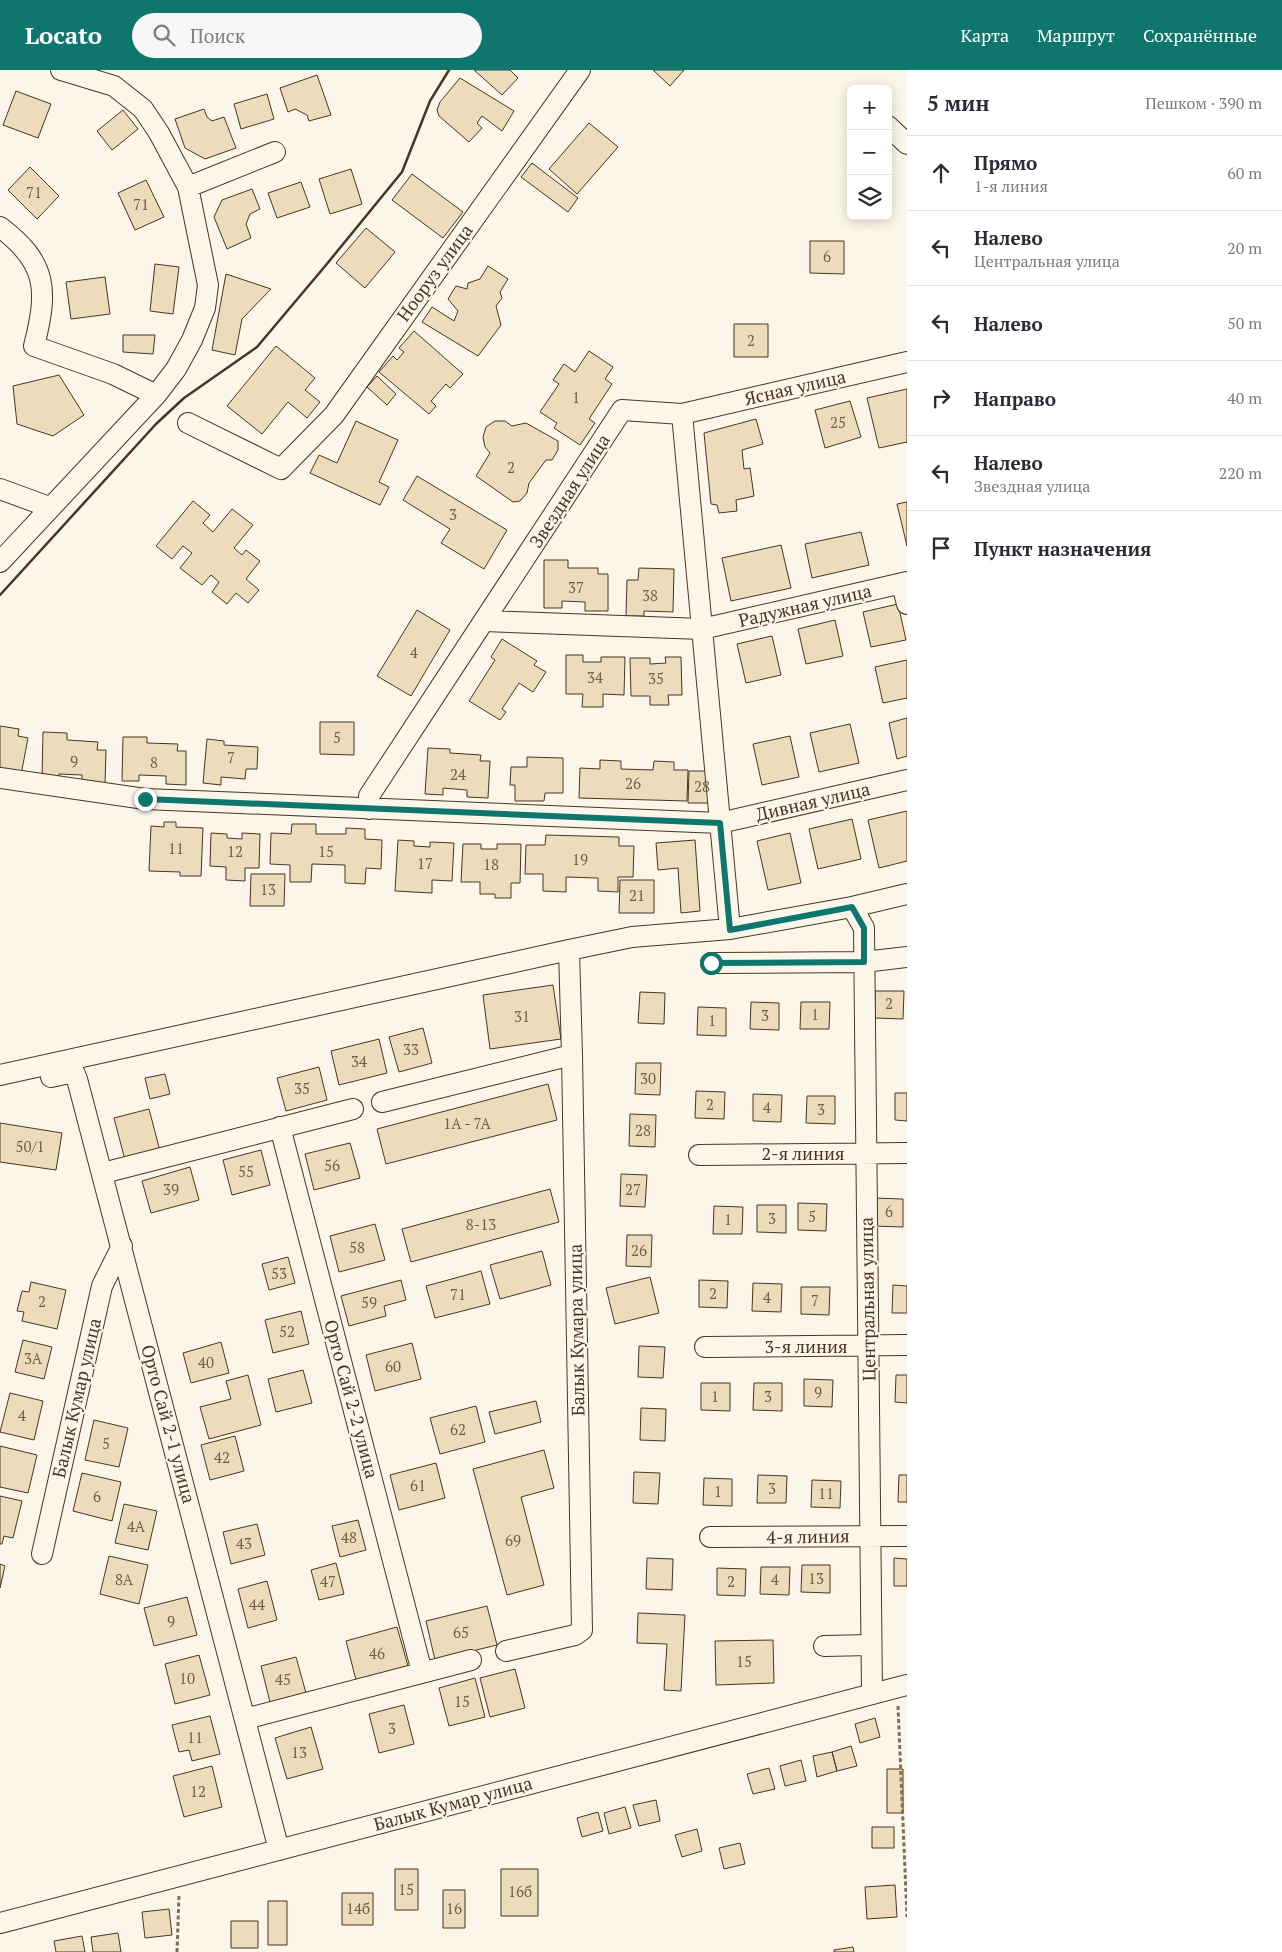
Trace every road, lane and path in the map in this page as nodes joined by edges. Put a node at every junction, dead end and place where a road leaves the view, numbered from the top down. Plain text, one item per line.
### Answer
1 (61, 70) edge
2 (580, 70) edge
3 (892, 130) edge
4 (907, 144) edge
5 (275, 152) dead end
6 (188, 188) junction
7 (0, 227) edge
8 (907, 362) edge
9 (156, 395) junction
10 (682, 414) junction
11 (188, 423) dead end
12 (0, 489) edge
13 (49, 507) junction
14 (0, 562) edge
15 (905, 583) edge
16 (907, 604) edge
17 (484, 622) junction
18 (702, 630) junction
19 (0, 778) edge
20 (907, 780) edge
21 (369, 809) junction
22 (720, 823) junction
23 (907, 894) edge
24 (852, 907) junction
25 (730, 930) junction
26 (569, 950) junction
27 (907, 957) edge
28 (864, 962) junction
29 (711, 963) dead end
30 (572, 1055) junction
31 (0, 1075) edge
32 (0, 1089) edge
33 (382, 1102) dead end
34 (352, 1109) dead end
35 (280, 1127) junction
36 (907, 1153) edge
37 (866, 1154) junction
38 (698, 1155) dead end
39 (103, 1173) junction
40 (122, 1246) junction
41 (868, 1346) junction
42 (907, 1346) edge
43 (705, 1348) dead end
44 (871, 1536) junction
45 (907, 1536) edge
46 (710, 1538) dead end
47 (42, 1554) dead end
48 (871, 1645) junction
49 (824, 1646) dead end
50 (506, 1651) dead end
51 (471, 1660) dead end
52 (422, 1672) junction
53 (902, 1686) edge
54 (872, 1694) junction
55 (245, 1719) junction
56 (279, 1850) junction
57 (180, 1876) junction
58 (907, 1917) edge
59 (0, 1923) edge
60 (177, 1952) edge

1 - 6 street
2 - 11 street, Нооруз улица
3 - 4 street
5 - 6 street
6 - 9 street
7 - 9 street
8 - 10 street, Ясная улица
9 - 13 street
10 - 17 street, Звездная улица
10 - 18 street
12 - 13 street
13 - 14 street
15 - 16 street
15 - 18 street, Радужная улица
17 - 18 street
17 - 21 street, Звездная улица
18 - 22 street
19 - 21 street
20 - 22 street, Дивная улица
21 - 22 street
22 - 25 street
23 - 24 street
24 - 25 street
24 - 28 street, Центральная улица
25 - 26 street
26 - 30 street, Балык Кумара улица
26 - 31 street
27 - 28 street
28 - 29 street
28 - 37 street, Центральная улица
30 - 33 street
30 - 50 street, Балык Кумара улица
32 - 39 street, Орто Сай 2-1 улица
34 - 35 street
35 - 39 street
35 - 52 street, Орто Сай 2-2 улица
36 - 37 street, 2-я линия
37 - 38 street, 2-я линия
37 - 41 street, Центральная улица
39 - 40 street, Орто Сай 2-1 улица
40 - 47 street, Балык Кумар улица
40 - 55 street, Орто Сай 2-1 улица
41 - 42 street, 3-я линия
41 - 43 street, 3-я линия
41 - 44 street, Центральная улица
44 - 45 street, 4-я линия
44 - 46 street, 4-я линия
44 - 48 street, Центральная улица
48 - 49 street
48 - 54 street, Центральная улица
51 - 52 street
52 - 55 street
53 - 54 street, Балык Кумар улица
53 - 58 path
54 - 56 street, Балык Кумар улица
55 - 56 street, Орто Сай 2-1 улица
56 - 57 street, Балык Кумар улица
57 - 59 street, Балык Кумар улица
57 - 60 path

